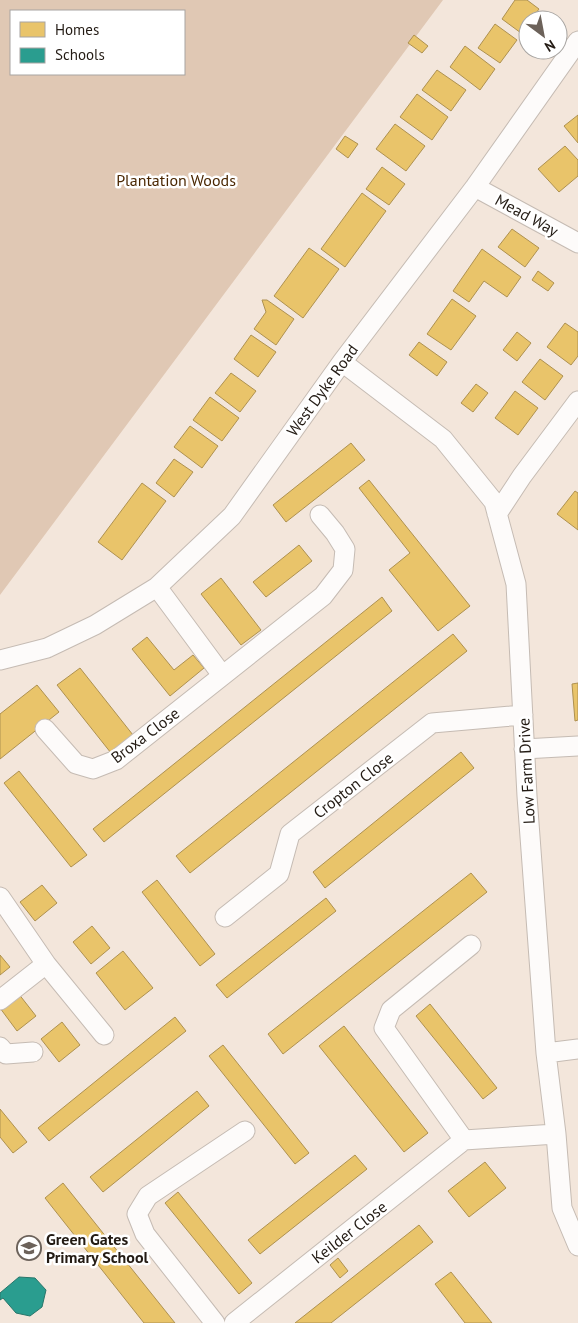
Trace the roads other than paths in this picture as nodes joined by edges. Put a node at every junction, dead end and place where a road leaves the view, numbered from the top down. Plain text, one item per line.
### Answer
1 (578, 41) edge
2 (475, 187) junction
3 (578, 243) edge
4 (342, 362) junction
5 (578, 401) edge
6 (497, 514) junction
7 (320, 515) dead end
8 (158, 587) junction
9 (0, 660) edge
10 (222, 675) junction
11 (523, 715) junction
12 (45, 729) dead end
13 (578, 746) edge
14 (524, 749) junction
15 (0, 897) edge
16 (225, 917) dead end
17 (471, 945) dead end
18 (46, 964) junction
19 (0, 1000) edge
20 (104, 1035) dead end
21 (0, 1047) edge
22 (578, 1048) edge
23 (33, 1052) dead end
24 (546, 1053) junction
25 (245, 1131) dead end
26 (556, 1134) junction
27 (464, 1140) junction
28 (578, 1246) edge
29 (215, 1323) edge
30 (234, 1323) edge

1 - 2 street, West Dyke Road
2 - 3 street, Mead Way
2 - 4 street, West Dyke Road
4 - 6 street, Low Farm Drive
4 - 8 street, West Dyke Road
5 - 6 street
6 - 11 street, Low Farm Drive
7 - 10 street, Broxa Close
8 - 9 street, West Dyke Road
8 - 10 street
10 - 12 street, Broxa Close
11 - 14 street, Low Farm Drive
11 - 16 street, Cropton Close
13 - 14 street
14 - 24 street, Low Farm Drive
15 - 18 street
17 - 27 street
18 - 19 street
18 - 20 street
21 - 23 street
22 - 24 street
24 - 26 street, Low Farm Drive
25 - 29 street
26 - 27 street
26 - 28 street, Low Farm Drive
27 - 30 street, Keilder Close

